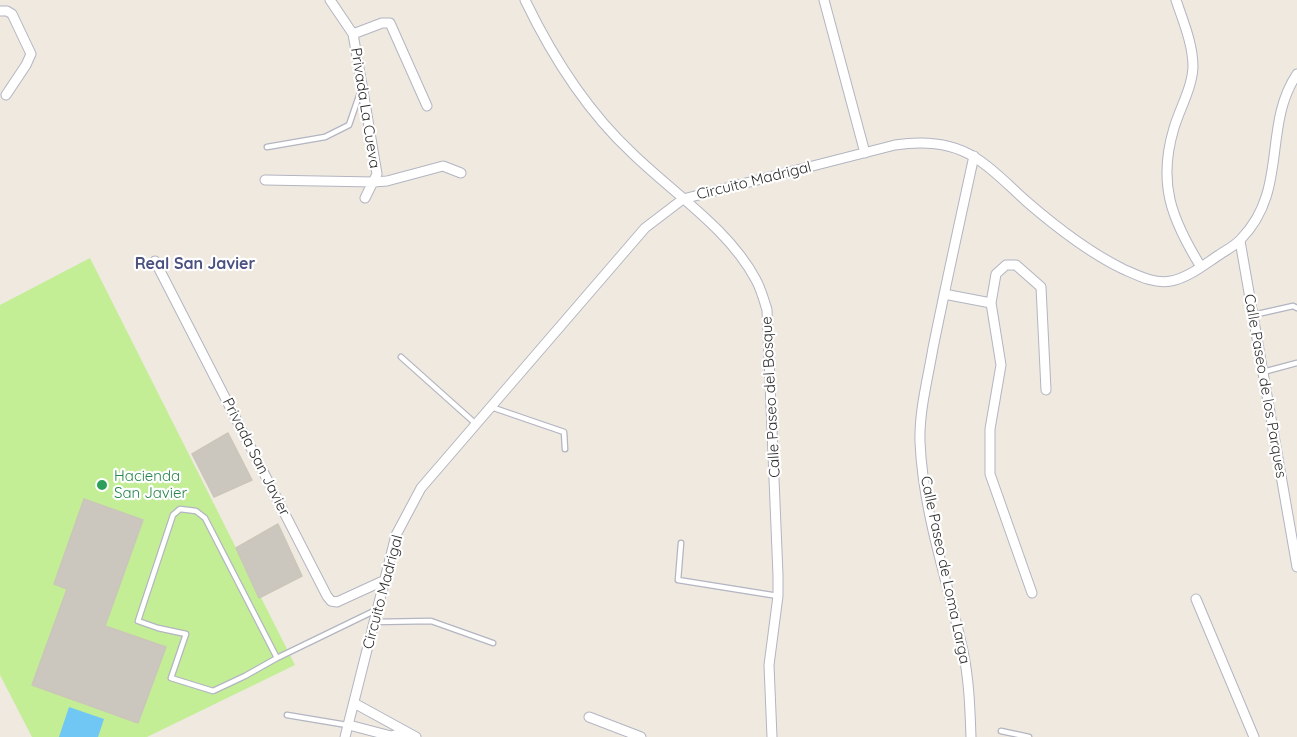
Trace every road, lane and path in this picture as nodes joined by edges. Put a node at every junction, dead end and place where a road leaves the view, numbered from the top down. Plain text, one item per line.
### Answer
1 (330, 0) edge
2 (525, 0) edge
3 (824, 0) edge
4 (1176, 0) edge
5 (0, 11) edge
6 (353, 34) junction
7 (1297, 74) edge
8 (362, 85) junction
9 (6, 95) dead end
10 (427, 106) dead end
11 (267, 147) dead end
12 (865, 153) junction
13 (974, 156) junction
14 (461, 173) dead end
15 (265, 180) dead end
16 (374, 182) junction
17 (365, 198) dead end
18 (683, 199) junction
19 (1240, 241) junction
20 (155, 261) dead end
21 (1200, 267) junction
22 (944, 294) junction
23 (991, 303) junction
24 (1297, 308) edge
25 (1253, 315) junction
26 (401, 357) dead end
27 (1297, 363) edge
28 (1263, 372) junction
29 (1046, 390) dead end
30 (491, 407) junction
31 (476, 424) junction
32 (565, 449) dead end
33 (681, 543) dead end
34 (1297, 567) edge
35 (385, 580) junction
36 (1032, 593) dead end
37 (778, 596) junction
38 (1196, 599) dead end
39 (378, 609) junction
40 (374, 622) junction
41 (493, 643) dead end
42 (277, 658) junction
43 (354, 703) junction
44 (287, 715) dead end
45 (589, 717) dead end
46 (348, 725) junction
47 (1001, 731) dead end
48 (405, 733) junction
49 (771, 736) edge
50 (345, 737) edge
51 (416, 737) edge
52 (641, 737) edge
53 (971, 737) edge
54 (1029, 737) edge
55 (1254, 737) edge

1 - 6 street, Privada La Cueva
2 - 18 street, Calle Paseo del Bosque
3 - 12 street
4 - 21 street
5 - 9 street
6 - 8 street, Privada La Cueva
6 - 10 street, Privada La Cueva
7 - 19 street, Circuito Madrigal
8 - 11 lane
8 - 16 street, Privada La Cueva
12 - 13 street, Circuito Madrigal
12 - 18 street, Circuito Madrigal
13 - 21 street, Circuito Madrigal
13 - 22 street, Calle Paseo de Loma Larga
14 - 16 street, Privada La Cueva
15 - 16 street
16 - 17 street, Privada La Cueva
18 - 30 street, Circuito Madrigal
18 - 37 street, Calle Paseo del Bosque
19 - 21 street, Circuito Madrigal
19 - 25 street, Calle Paseo de los Parques
20 - 35 street, Privada San Javier
22 - 23 street
22 - 53 street, Calle Paseo de Loma Larga
23 - 29 street
23 - 36 street
24 - 25 lane
25 - 28 street, Calle Paseo de los Parques
26 - 31 lane
27 - 28 lane
28 - 34 street, Calle Paseo de los Parques
30 - 31 street, Circuito Madrigal
30 - 32 lane
31 - 35 street, Circuito Madrigal
33 - 37 lane
35 - 39 street, Circuito Madrigal
37 - 49 street, Calle Paseo del Bosque
38 - 55 street
39 - 40 street, Circuito Madrigal
39 - 42 lane
40 - 41 lane
40 - 43 street, Circuito Madrigal
42 - 42 lane
43 - 46 street, Circuito Madrigal
43 - 48 street
44 - 46 lane
45 - 52 street
46 - 48 street
46 - 50 street, Circuito Madrigal
47 - 54 lane
48 - 51 street

